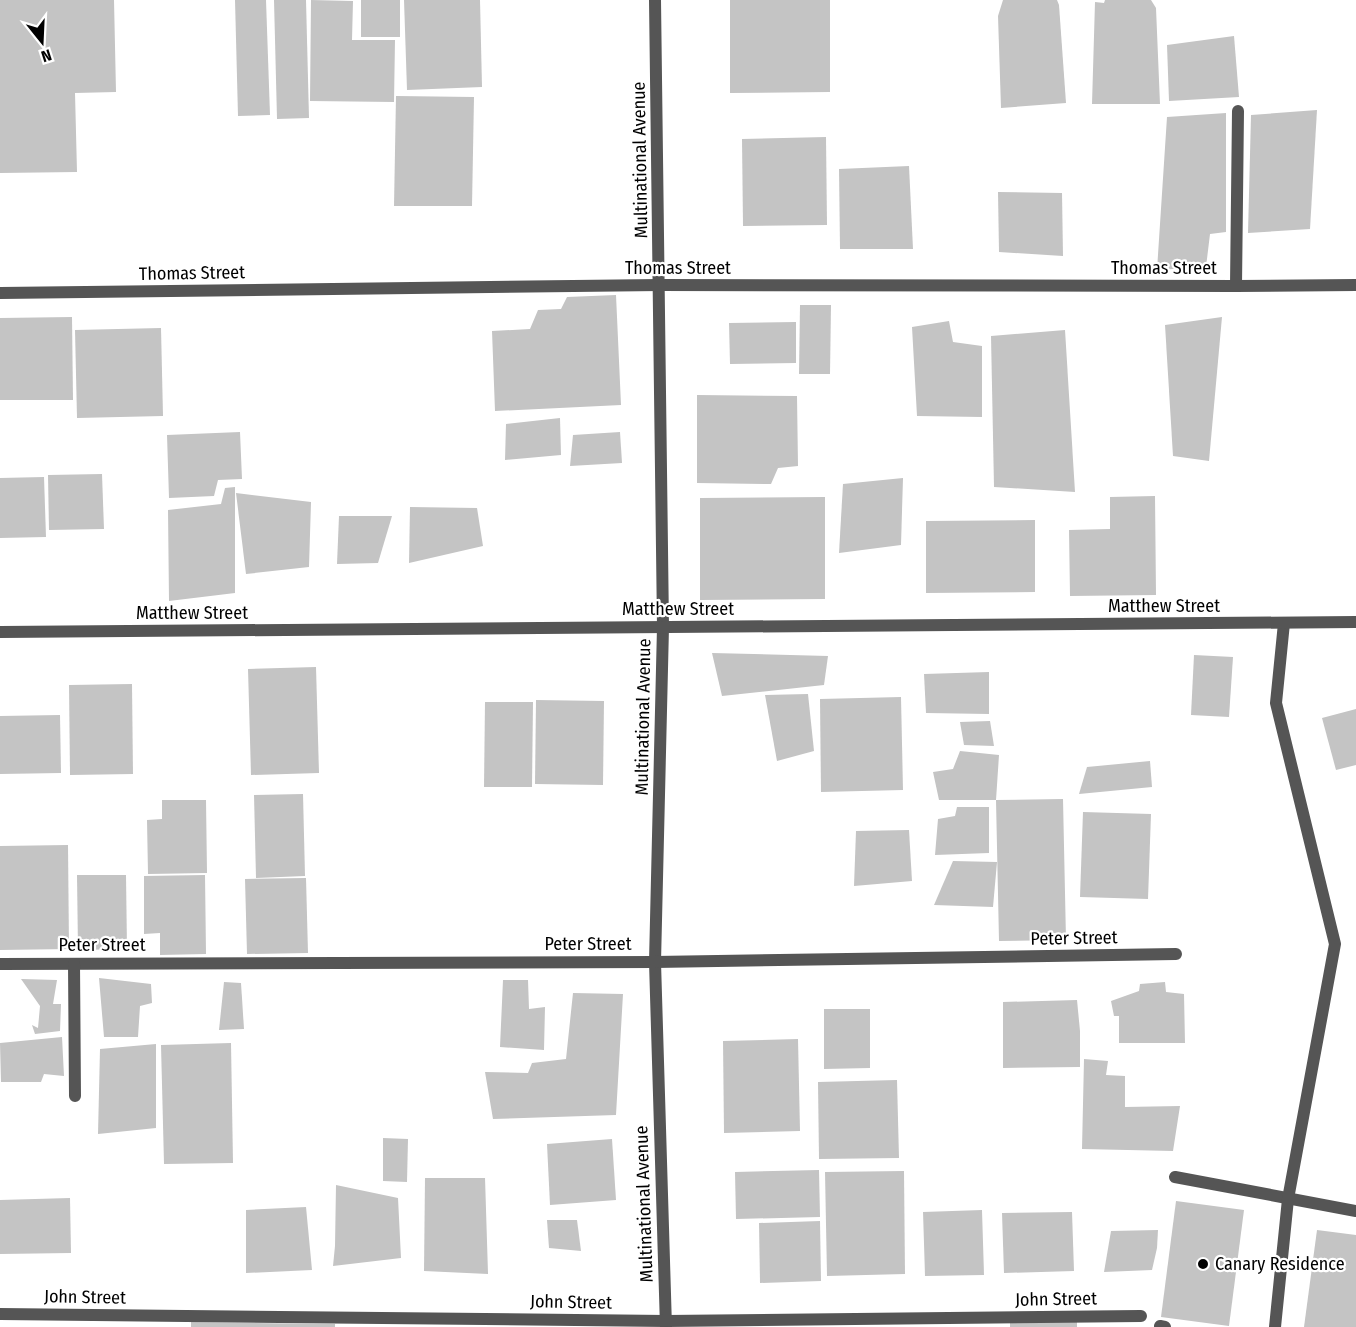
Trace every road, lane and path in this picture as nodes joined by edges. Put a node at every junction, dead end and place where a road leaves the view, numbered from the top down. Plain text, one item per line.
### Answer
1 (655, 0) edge
2 (1238, 111) dead end
3 (660, 285) junction
4 (1356, 285) edge
5 (1236, 286) junction
6 (0, 293) edge
7 (1356, 622) edge
8 (1284, 623) junction
9 (663, 627) junction
10 (0, 632) edge
11 (1176, 954) dead end
12 (655, 962) junction
13 (74, 963) junction
14 (0, 964) edge
15 (75, 1096) dead end
16 (1175, 1177) dead end
17 (1288, 1198) junction
18 (1356, 1211) edge
19 (0, 1314) edge
20 (1141, 1316) dead end
21 (666, 1324) edge
22 (1275, 1327) edge

1 - 3 street, Multinational Avenue
2 - 5 street
3 - 5 street, Thomas Street
3 - 6 street, Thomas Street
3 - 9 street, Multinational Avenue
4 - 5 street, Thomas Street
7 - 8 street, Matthew Street
8 - 9 street, Matthew Street
8 - 17 street
9 - 10 street, Matthew Street
9 - 12 street, Multinational Avenue
11 - 12 street, Peter Street
12 - 13 street, Peter Street
12 - 21 street, Multinational Avenue
13 - 14 street, Peter Street
13 - 15 street
16 - 17 street
17 - 18 street
17 - 22 street
19 - 21 street, John Street
20 - 21 street, John Street

